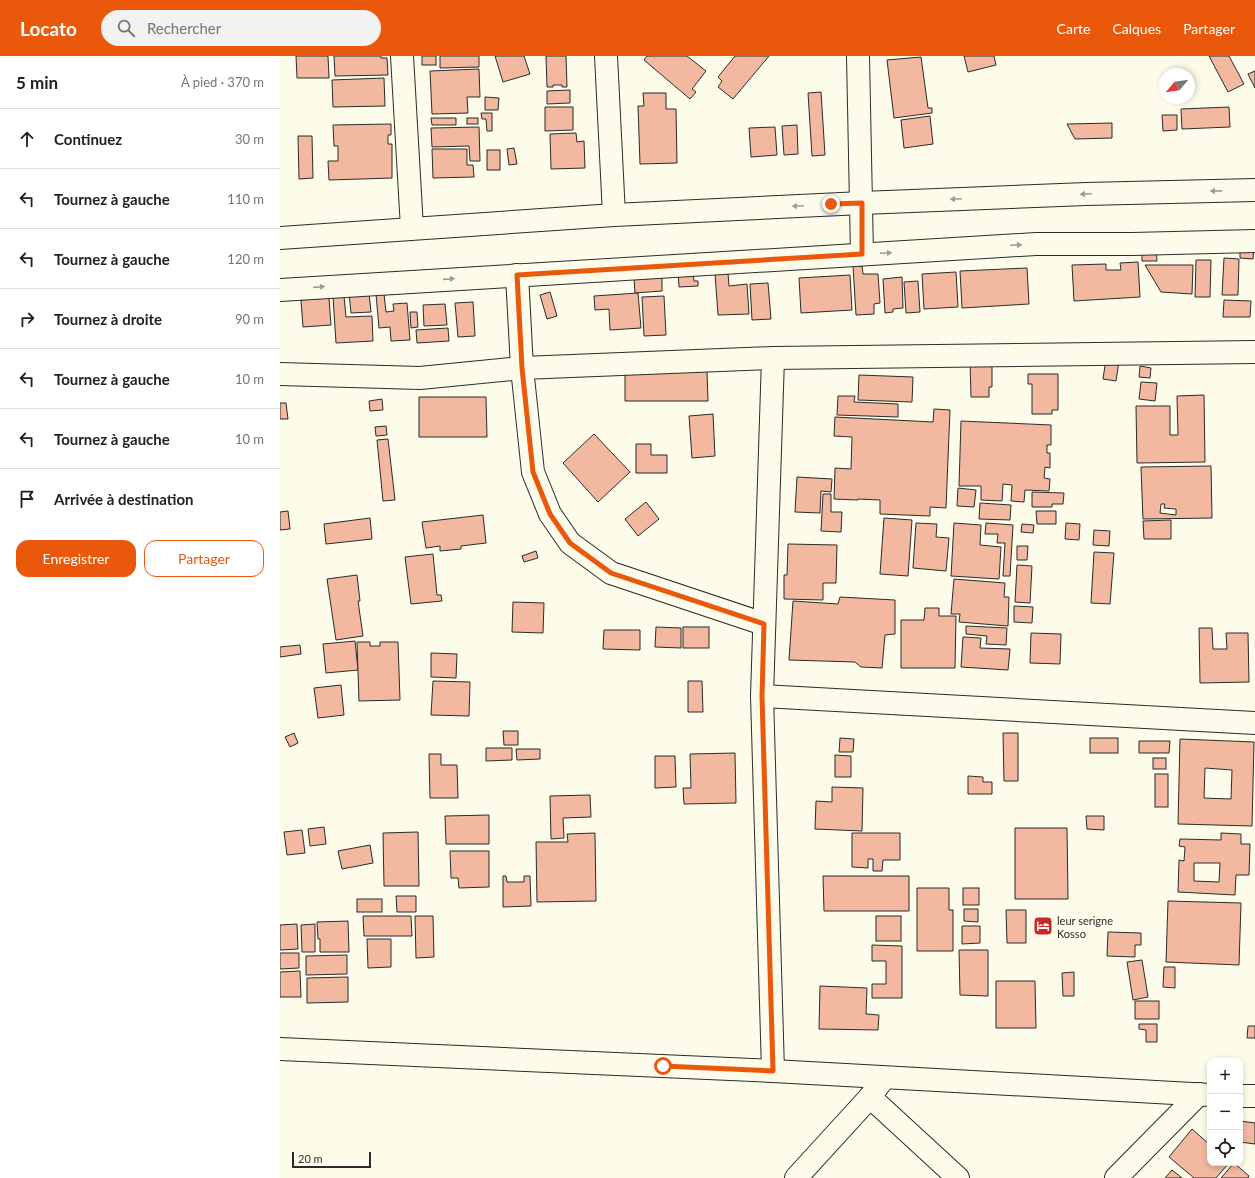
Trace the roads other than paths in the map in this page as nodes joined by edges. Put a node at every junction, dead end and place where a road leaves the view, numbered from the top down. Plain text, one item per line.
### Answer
1 (402, 56) edge
2 (606, 56) edge
3 (858, 56) edge
4 (1255, 190) edge
5 (862, 203) junction
6 (614, 215) junction
7 (412, 228) junction
8 (280, 238) edge
9 (1255, 241) edge
10 (862, 254) junction
11 (517, 275) junction
12 (280, 290) edge
13 (1255, 352) edge
14 (773, 358) junction
15 (522, 368) junction
16 (280, 374) edge
17 (764, 624) junction
18 (762, 696) junction
19 (1255, 723) edge
20 (280, 1049) edge
21 (773, 1071) junction
22 (884, 1078) junction
23 (1204, 1095) edge
24 (1243, 1096) edge
25 (1255, 1096) edge
26 (870, 1097) junction
27 (796, 1178) edge
28 (958, 1178) edge
29 (1116, 1178) edge

1 - 7 street
2 - 6 street
3 - 5 street
4 -> 5 street
5 -> 6 street
5 - 10 street
6 - 7 street
7 - 8 street
10 -> 9 street
10 - 11 street
12 -> 11 street
11 - 15 street
13 - 14 street
14 - 15 street
14 - 17 street
15 - 16 street
15 - 17 street
17 - 18 street
18 - 19 street
18 - 21 street
20 - 21 street
21 - 22 street
22 - 23 street
22 - 26 street
23 - 29 street
24 - 25 street
26 - 27 street
26 - 28 street

